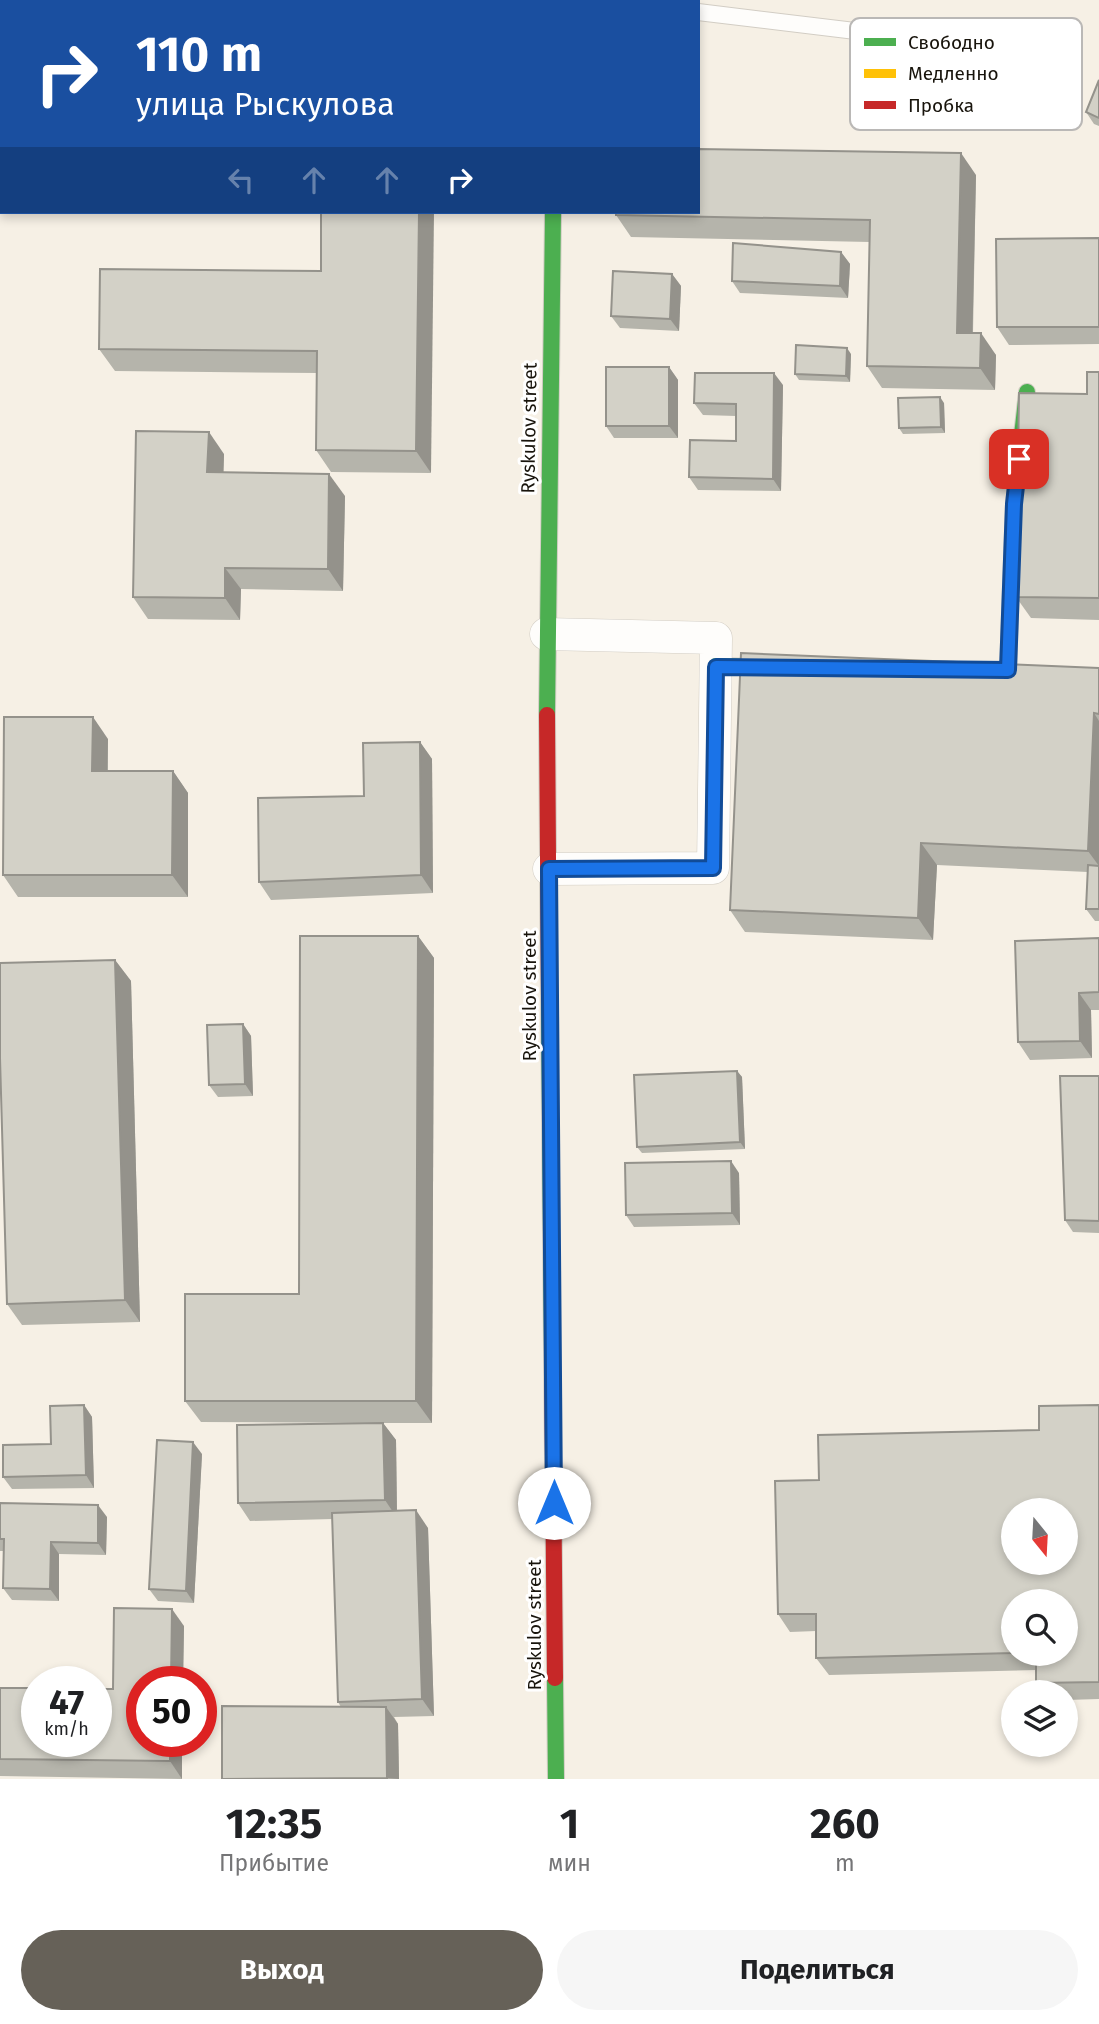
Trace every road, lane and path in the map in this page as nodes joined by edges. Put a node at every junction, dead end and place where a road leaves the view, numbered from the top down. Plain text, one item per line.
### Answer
1 (700, 12) edge
2 (850, 30) edge
3 (553, 214) edge
4 (1027, 392) edge
5 (546, 634) junction
6 (716, 667) junction
7 (813, 668) edge
8 (953, 670) edge
9 (549, 869) junction
10 (556, 1779) edge

1 - 2 lane
3 - 5 main road, Ryskulov street
4 - 8 main road
5 - 6 street
5 - 9 main road, Ryskulov street
6 - 7 main road
6 - 9 street
9 - 10 main road, Ryskulov street

